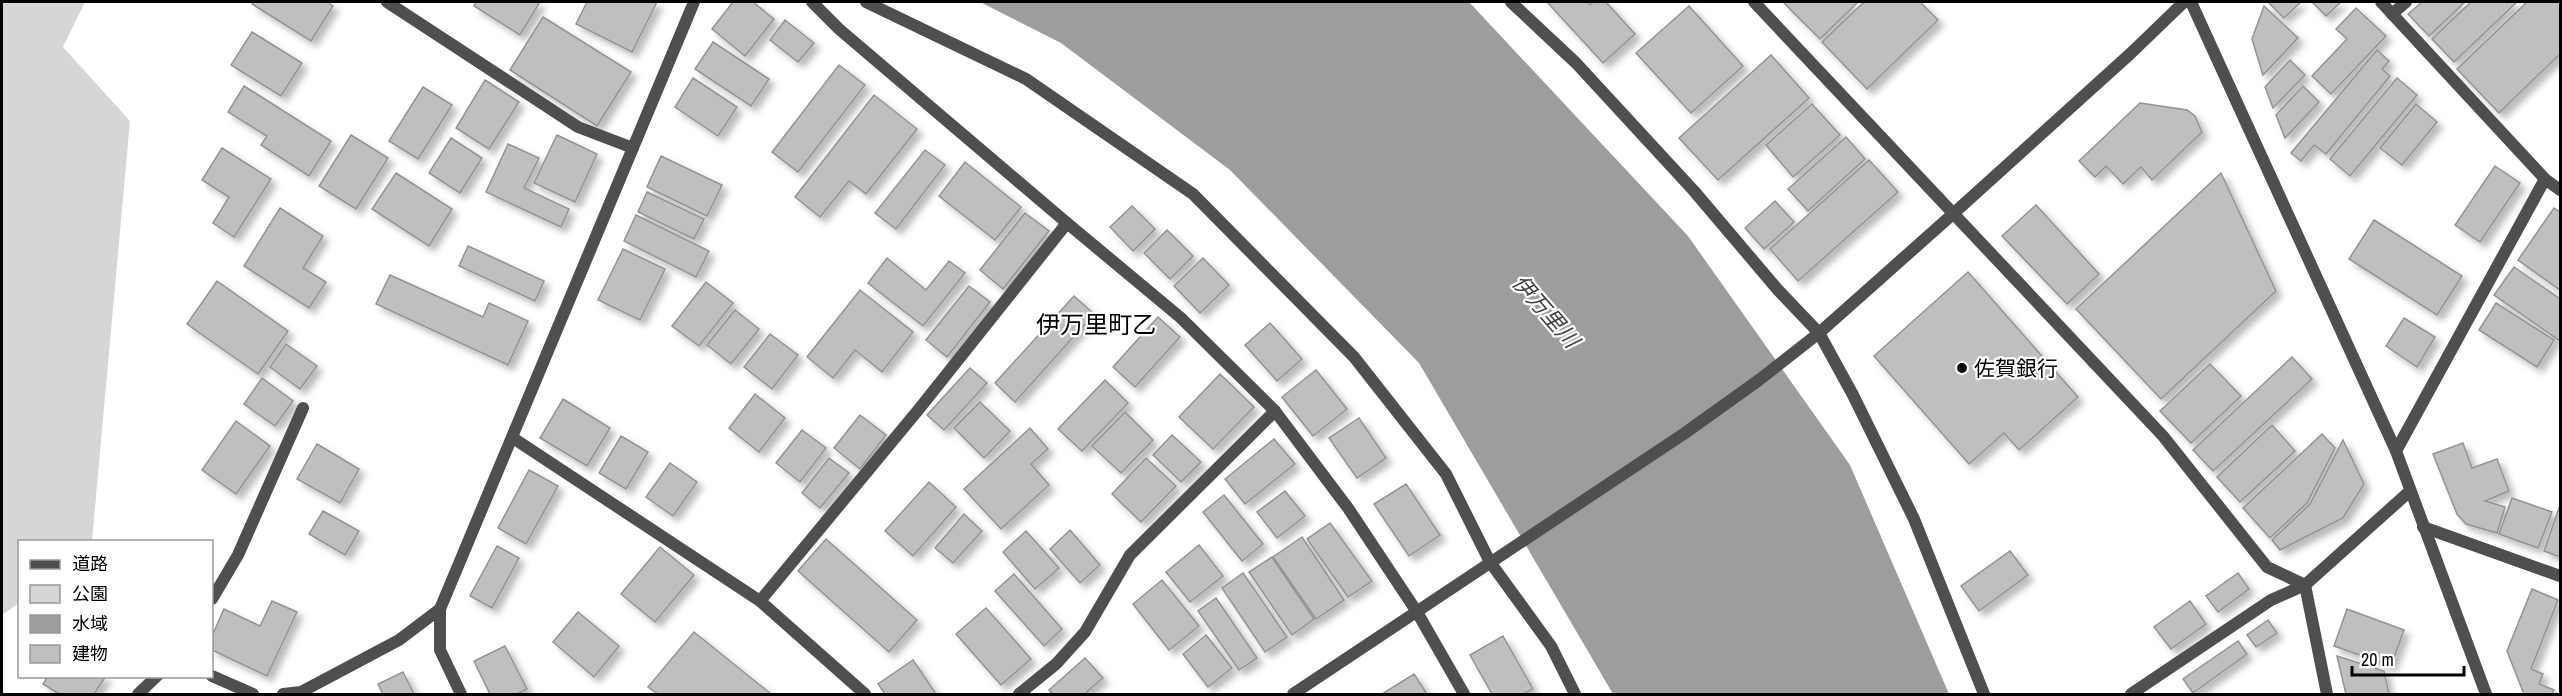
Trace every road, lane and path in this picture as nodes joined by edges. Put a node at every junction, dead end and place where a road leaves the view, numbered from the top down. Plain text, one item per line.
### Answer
1 (387, 2) edge
2 (694, 2) edge
3 (812, 2) edge
4 (866, 2) edge
5 (1511, 2) edge
6 (1754, 2) edge
7 (2184, 2) edge
8 (2191, 2) edge
9 (2381, 2) edge
10 (2406, 2) edge
11 (2392, 14) junction
12 (633, 148) junction
13 (2545, 179) junction
14 (2560, 190) edge
15 (1954, 213) junction
16 (1067, 223) junction
17 (1819, 333) junction
18 (303, 408) dead end
19 (1275, 411) junction
20 (513, 438) junction
21 (2396, 451) junction
22 (2410, 491) junction
23 (2423, 527) junction
24 (1490, 562) junction
25 (2560, 576) edge
26 (2305, 585) junction
27 (213, 597) edge
28 (760, 601) junction
29 (440, 609) junction
30 (1417, 612) junction
31 (213, 676) edge
32 (155, 678) edge
33 (138, 694) edge
34 (253, 694) edge
35 (284, 694) edge
36 (461, 694) edge
37 (865, 694) edge
38 (1018, 694) edge
39 (1293, 694) edge
40 (1464, 694) edge
41 (1575, 694) edge
42 (1984, 694) edge
43 (2131, 694) edge
44 (2327, 694) edge
45 (2486, 694) edge

1 - 12 street
2 - 12 street
3 - 16 street
4 - 24 street
5 - 17 street
6 - 15 street
7 - 15 street
8 - 21 street
9 - 11 street
10 - 11 street
11 - 13 street
12 - 20 street
13 - 14 street
13 - 21 street
15 - 17 street
15 - 26 street
16 - 19 street
16 - 28 street
17 - 24 street
17 - 42 street
18 - 27 street
19 - 30 street
19 - 38 street
20 - 28 street
20 - 29 street
21 - 22 street
22 - 23 street
22 - 26 street
23 - 25 street
23 - 45 street
24 - 30 street
24 - 41 street
26 - 43 street
26 - 44 street
28 - 37 street
29 - 35 street
29 - 36 street
30 - 39 street
30 - 40 street
31 - 34 street
32 - 33 street

